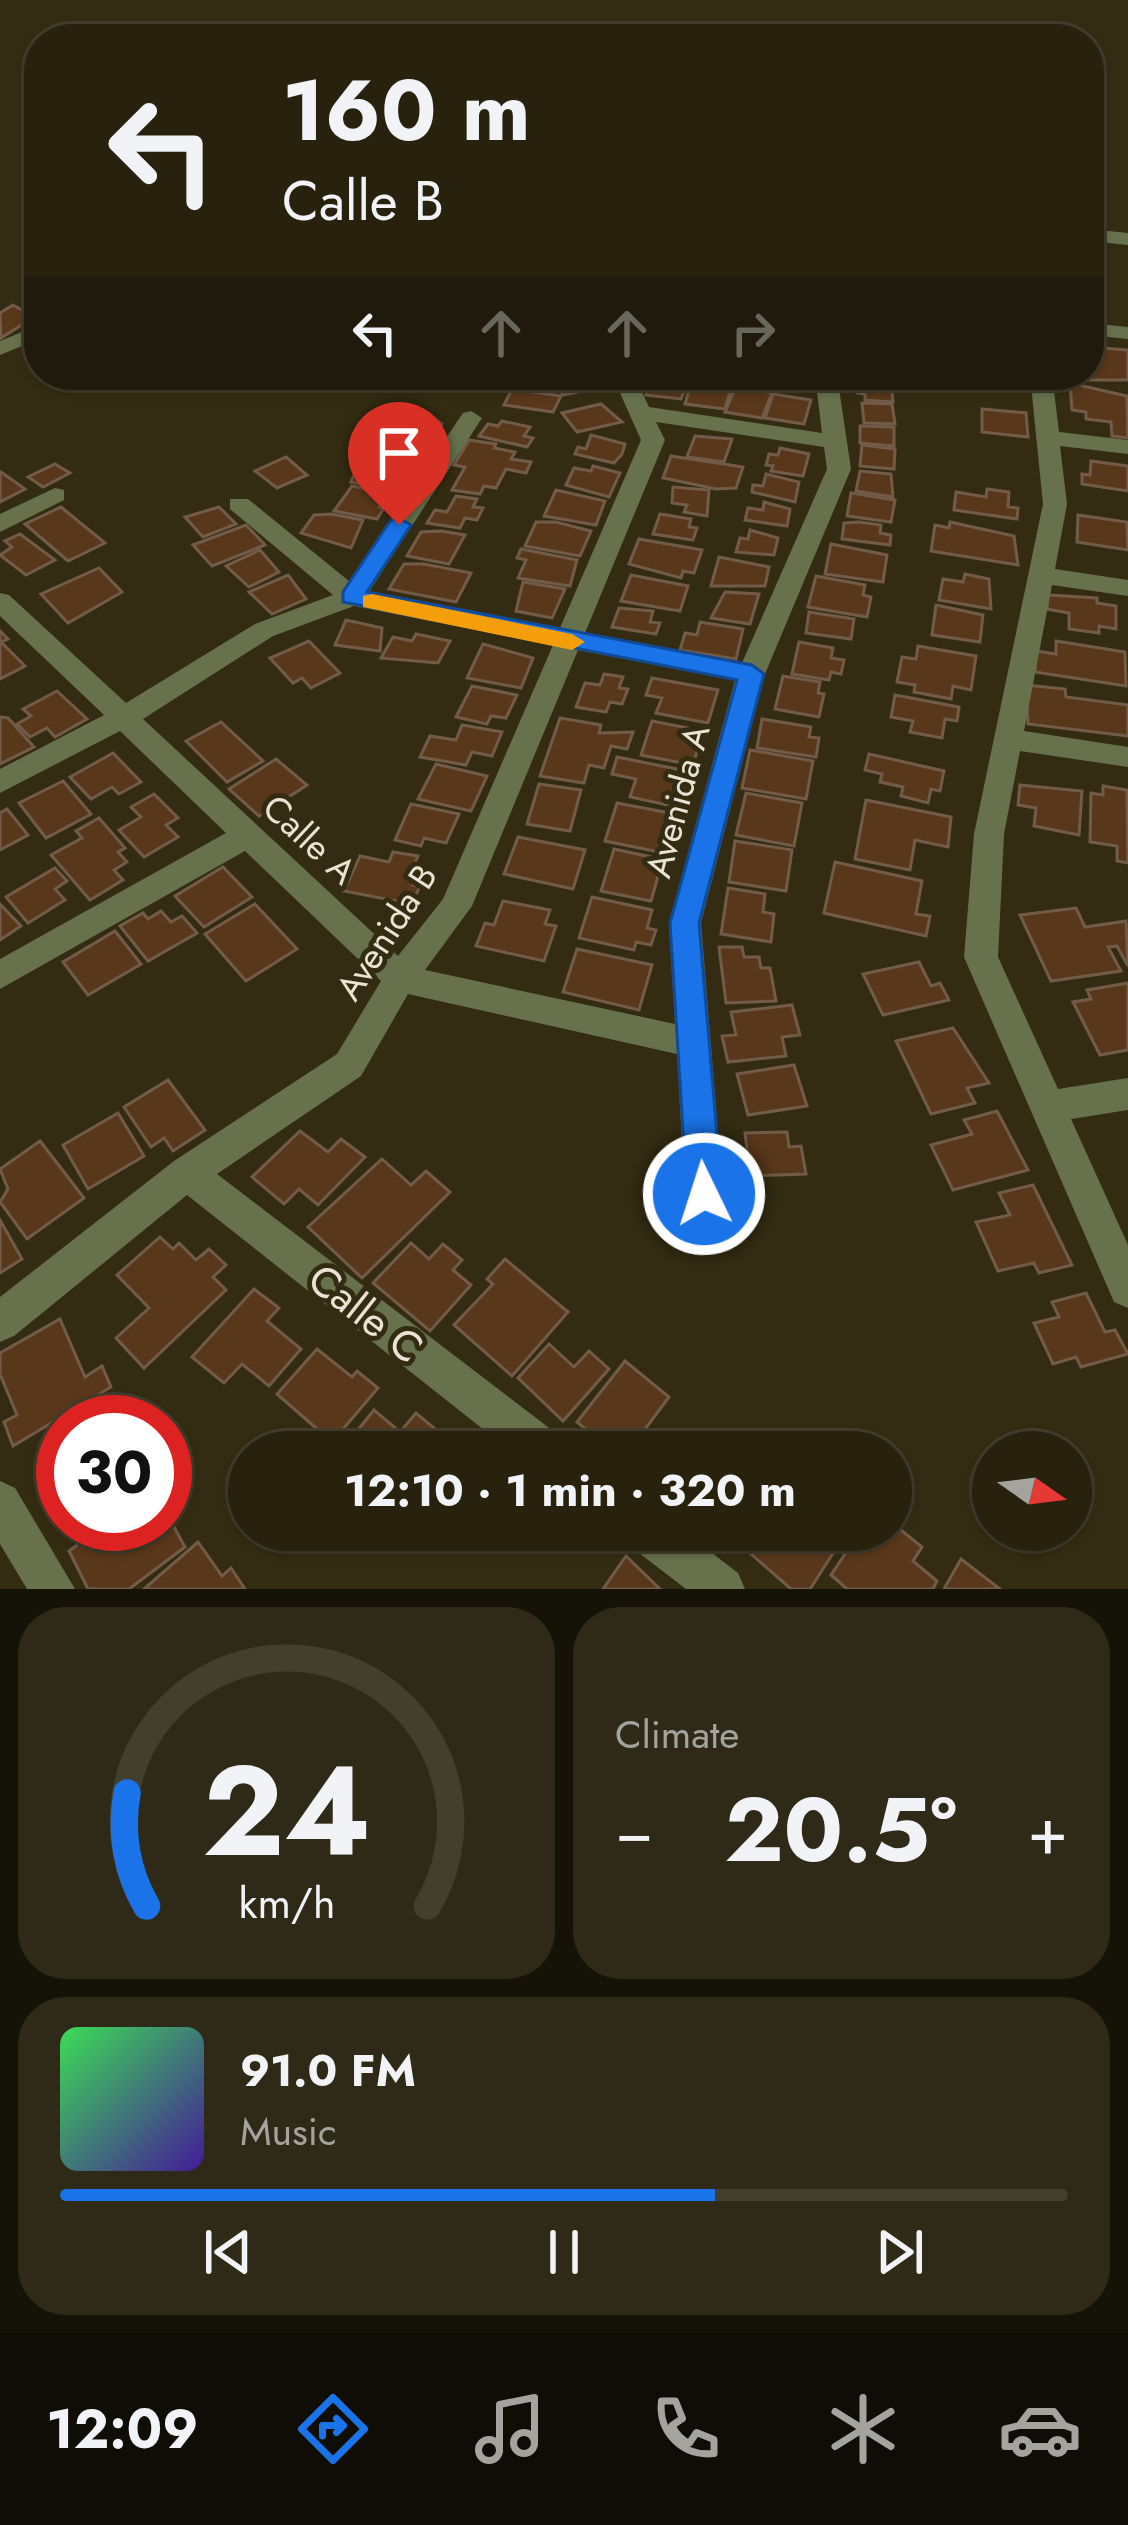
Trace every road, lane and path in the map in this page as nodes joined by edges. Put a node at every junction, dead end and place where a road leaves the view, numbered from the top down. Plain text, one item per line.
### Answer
1 (631, 390) edge
2 (828, 390) edge
3 (1043, 390) edge
4 (645, 413) junction
5 (471, 418) dead end
6 (1048, 438) junction
7 (834, 442) junction
8 (1128, 447) edge
9 (56, 495) dead end
10 (239, 504) dead end
11 (0, 524) edge
12 (1041, 575) junction
13 (1128, 588) edge
14 (352, 597) junction
15 (0, 601) edge
16 (568, 641) junction
17 (752, 674) junction
18 (124, 717) junction
19 (1007, 739) junction
20 (1128, 757) edge
21 (0, 782) edge
22 (248, 835) junction
23 (0, 975) edge
24 (400, 978) junction
25 (693, 1043) junction
26 (1128, 1094) edge
27 (1046, 1107) junction
28 (187, 1173) junction
29 (704, 1194) dead end
30 (1128, 1289) edge
31 (0, 1322) edge
32 (519, 1431) edge
33 (0, 1503) edge
34 (673, 1551) edge
35 (52, 1589) edge
36 (722, 1589) edge

1 - 4 street
2 - 7 street, Avenida A
3 - 6 street
4 - 7 street
4 - 16 street, Avenida B
5 - 14 street
6 - 8 street
6 - 12 street
7 - 17 street, Avenida A
9 - 11 street
10 - 14 street
12 - 13 street
12 - 19 street
14 - 16 street
14 - 18 street
15 - 18 street, Calle A
16 - 17 street
16 - 24 street, Avenida B
17 - 25 street, Avenida A
18 - 21 street
18 - 22 street, Calle A
19 - 20 street
19 - 27 street
22 - 23 street
22 - 24 street, Calle A
24 - 25 street
24 - 28 street, Avenida B
25 - 29 street, Avenida A
26 - 27 street
27 - 30 street
28 - 31 street, Avenida B
28 - 32 street, Calle C
33 - 35 street
34 - 36 street

